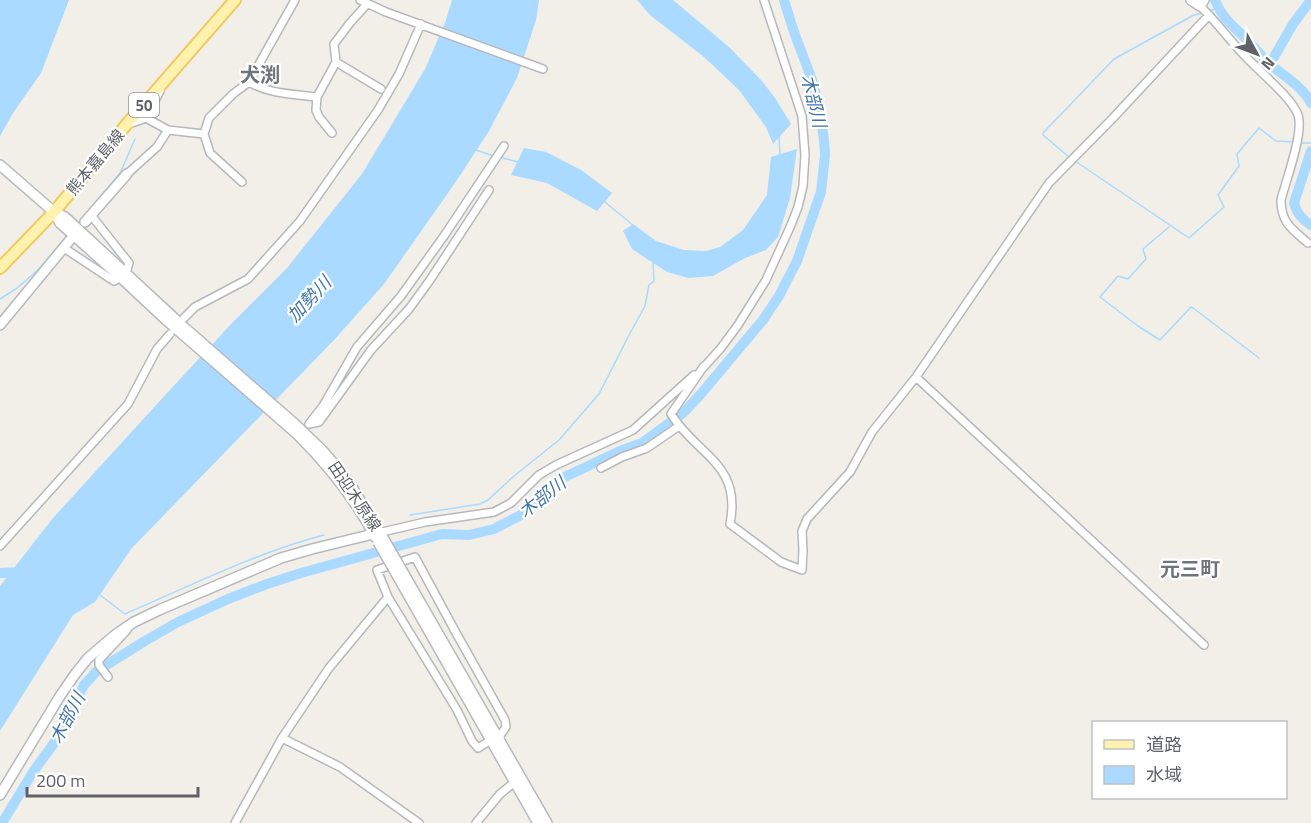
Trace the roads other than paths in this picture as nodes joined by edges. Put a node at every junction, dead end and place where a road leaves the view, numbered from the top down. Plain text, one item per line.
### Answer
1 (235, 0) edge
2 (295, 0) edge
3 (360, 0) edge
4 (764, 0) edge
5 (1191, 0) edge
6 (1202, 3) edge
7 (367, 4) junction
8 (1209, 15) junction
9 (421, 24) junction
10 (336, 62) junction
11 (543, 69) dead end
12 (166, 80) junction
13 (249, 82) junction
14 (381, 89) dead end
15 (317, 97) junction
16 (146, 118) junction
17 (126, 125) junction
18 (168, 130) junction
19 (332, 133) dead end
20 (204, 134) junction
21 (504, 146) dead end
22 (0, 165) edge
23 (127, 174) joint
24 (242, 182) dead end
25 (489, 190) dead end
26 (54, 212) junction
27 (88, 219) joint
28 (70, 240) dead end
29 (1308, 243) dead end
30 (64, 248) junction
31 (0, 268) edge
32 (123, 274) junction
33 (184, 318) dead end
34 (0, 325) edge
35 (170, 334) dead end
36 (704, 366) junction
37 (916, 377) junction
38 (678, 425) junction
39 (601, 468) dead end
40 (379, 538) junction
41 (0, 546) edge
42 (388, 597) junction
43 (134, 622) junction
44 (1204, 645) dead end
45 (108, 677) dead end
46 (282, 738) junction
47 (495, 740) junction
48 (518, 780) junction
49 (1, 791) edge
50 (235, 823) edge
51 (419, 823) edge
52 (476, 823) edge
53 (538, 823) edge
54 (547, 823) edge

1 - 12 main road, 熊本嘉島線 / 50
2 - 13 street
3 - 7 street
4 - 36 street
5 - 6 main road
6 - 8 street
7 - 9 street
7 - 10 street
8 - 29 street
8 - 37 street
9 - 11 street
9 - 33 street
10 - 14 street
10 - 15 street
12 - 16 street
12 - 17 main road, 熊本嘉島線 / 50
13 - 15 street
13 - 20 street
15 - 19 street
16 - 17 street
16 - 18 street
17 - 26 main road, 熊本嘉島線 / 50
18 - 20 street
18 - 23 street
20 - 24 street
21 - 25 street
22 - 26 main road, 田迎木原線
23 - 27 main road
26 - 31 main road, 熊本嘉島線 / 50
26 - 32 main road, 田迎木原線
27 - 32 street
28 - 30 main road
30 - 32 street
30 - 34 main road
32 - 40 main road, 田迎木原線
35 - 41 street
36 - 38 street
36 - 40 street
37 - 38 street
37 - 44 street
38 - 39 street
40 - 43 main road
40 - 47 main road, 田迎木原線, bridge
42 - 46 street
42 - 47 street
42 - 47 street
43 - 45 street
43 - 49 main road
46 - 50 street
46 - 51 street
47 - 48 main road, 田迎木原線
48 - 52 street
48 - 53 main road, 田迎木原線
48 - 54 main road, 田迎木原線

